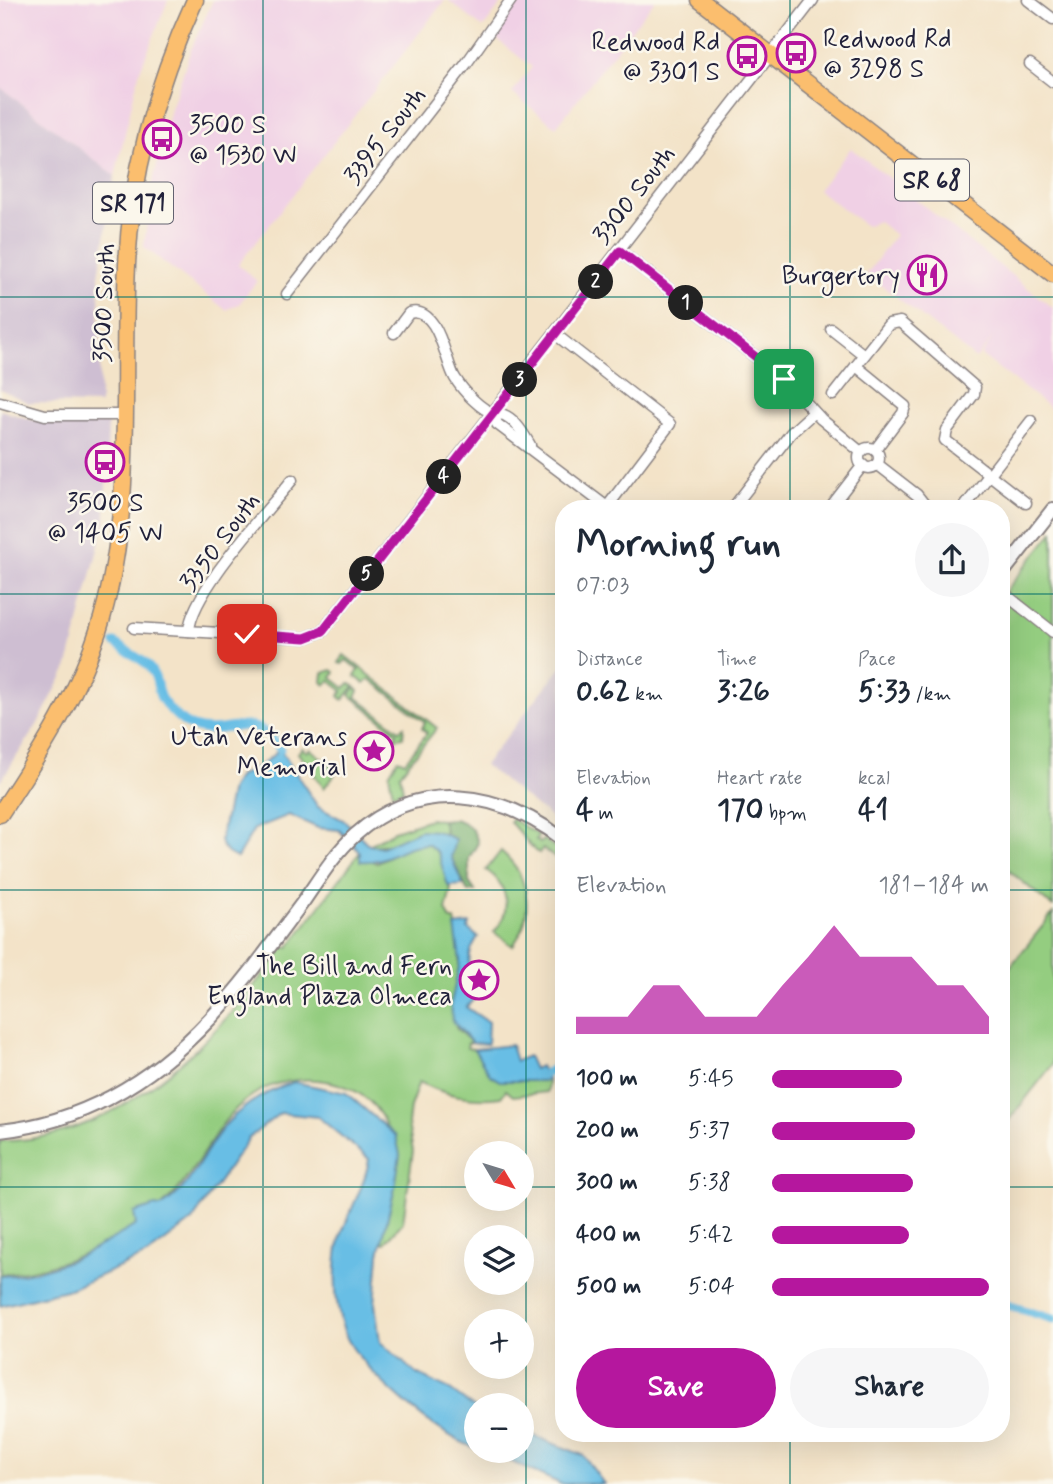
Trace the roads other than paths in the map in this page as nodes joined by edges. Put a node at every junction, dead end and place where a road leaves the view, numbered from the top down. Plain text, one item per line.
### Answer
1 (195, 0) edge
2 (511, 0) edge
3 (700, 0) edge
4 (813, 0) edge
5 (1028, 0) edge
6 (1053, 19) edge
7 (771, 55) junction
8 (1030, 64) dead end
9 (1053, 82) edge
10 (620, 251) junction
11 (1053, 274) edge
12 (287, 294) dead end
13 (831, 329) dead end
14 (394, 333) dead end
15 (555, 334) junction
16 (864, 355) junction
17 (856, 366) junction
18 (833, 395) dead end
19 (0, 402) edge
20 (814, 412) junction
21 (493, 414) junction
22 (125, 415) junction
23 (1031, 421) dead end
24 (875, 450) junction
25 (861, 452) junction
26 (877, 464) junction
27 (863, 466) junction
28 (990, 475) junction
29 (292, 480) dead end
30 (598, 500) edge
31 (612, 500) edge
32 (739, 500) edge
33 (836, 500) edge
34 (921, 500) edge
35 (970, 500) edge
36 (1026, 503) dead end
37 (1053, 509) edge
38 (1010, 564) edge
39 (1010, 598) edge
40 (134, 628) dead end
41 (189, 631) junction
42 (1053, 632) edge
43 (0, 814) edge
44 (555, 834) edge
45 (0, 1131) edge

1 - 22 main road, 3500 South / SR 171
2 - 12 street, 3395 South
3 - 7 main road, SR 68
4 - 7 street, 3300 South
5 - 6 street
7 - 10 street, 3300 South
7 - 11 main road, SR 68
8 - 9 street
10 - 15 street, 3300 South
10 - 20 street
13 - 16 street
14 - 21 street
15 - 21 street, 3300 South
15 - 31 street
16 - 17 street
16 - 28 street
17 - 18 street
17 - 24 street
19 - 22 street
20 - 25 street
20 - 32 street
21 - 30 street
21 - 41 street, 3300 South
22 - 43 main road, 3500 South / SR 171
23 - 28 street
24 - 25 street
24 - 26 street
25 - 27 street
26 - 27 street
26 - 34 street
27 - 33 street
28 - 35 street
28 - 36 street
29 - 41 street, 3350 South
37 - 38 street
39 - 42 street
40 - 41 street, 3300 South
44 - 45 street

